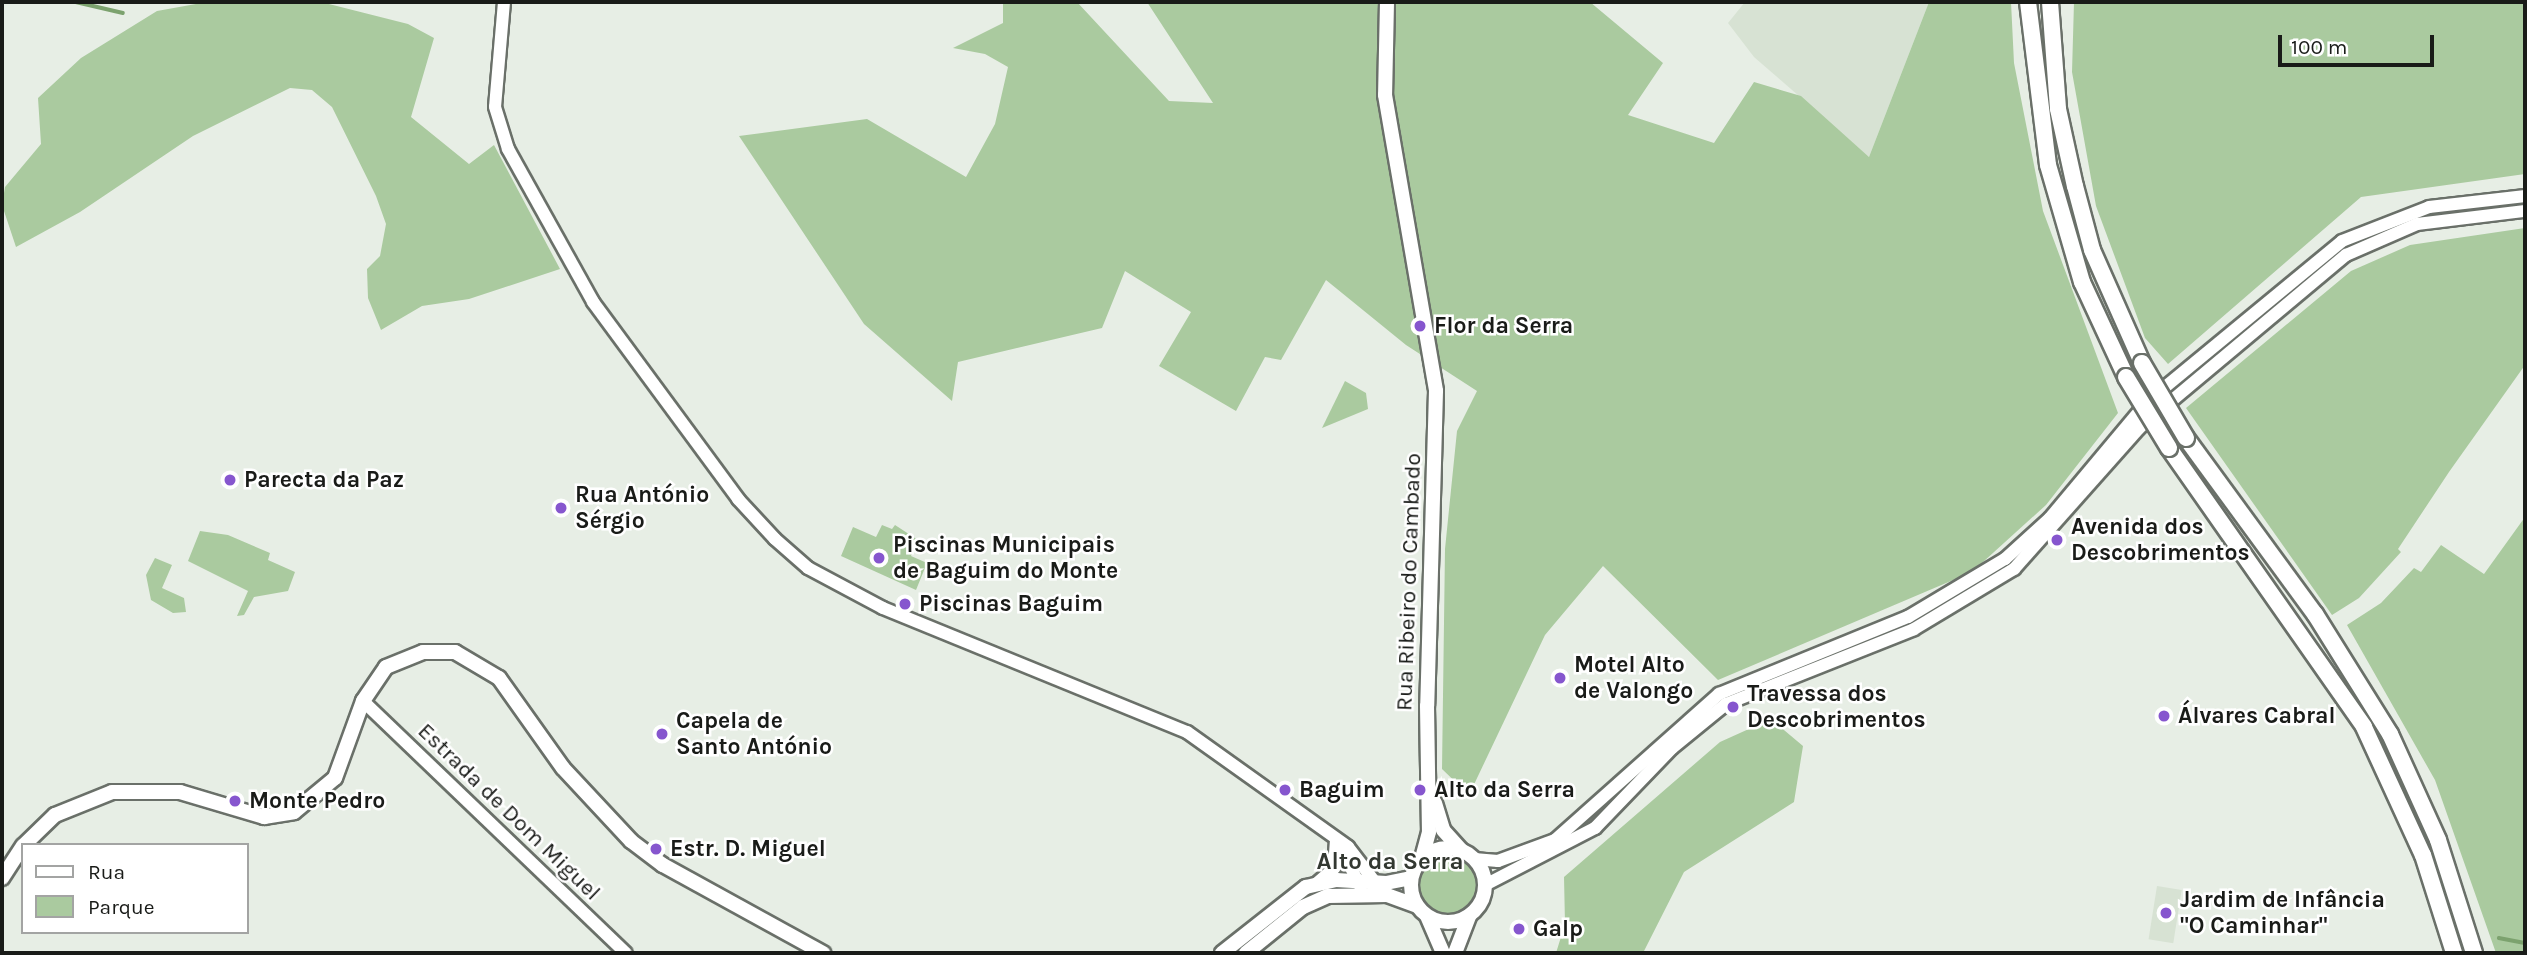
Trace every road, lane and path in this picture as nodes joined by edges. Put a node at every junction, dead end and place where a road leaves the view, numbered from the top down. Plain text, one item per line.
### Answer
1 (504, 2) edge
2 (1387, 2) edge
3 (2028, 2) edge
4 (2050, 2) edge
5 (2525, 196) edge
6 (2525, 211) edge
7 (2102, 459) junction
8 (363, 701) junction
9 (1430, 774) junction
10 (1336, 838) junction
11 (25, 843) edge
12 (21, 848) edge
13 (1468, 855) junction
14 (1422, 859) junction
15 (1363, 867) junction
16 (2, 878) edge
17 (1411, 878) junction
18 (1354, 881) junction
19 (1317, 883) junction
20 (1485, 885) junction
21 (1370, 888) junction
22 (1303, 907) junction
23 (1422, 911) junction
24 (1469, 916) junction
25 (626, 953) edge
26 (823, 953) edge
27 (1222, 953) edge
28 (1246, 953) edge
29 (1443, 953) edge
30 (1455, 953) edge
31 (2454, 953) edge
32 (2474, 953) edge

1 - 10 main road
2 - 9 main road, Rua Ribeiro do Cambado
3 - 31 highway, bridge
4 - 32 highway, bridge
5 - 7 main road
6 - 7 main road
7 - 13 main road
7 - 20 main road
8 - 11 main road
8 - 25 main road, Estrada de Dom Miguel
8 - 26 main road
9 - 13 main road, Rua Ribeiro do Cambado
9 - 14 main road, Rua Ribeiro do Cambado
10 - 15 main road
10 - 18 main road
10 - 19 main road
12 - 16 main road
13 - 14 main road
13 - 20 main road
14 - 17 main road
15 - 18 main road
15 - 21 main road
17 - 21 main road
17 - 23 main road
18 - 19 main road
18 - 21 main road
18 - 22 main road
19 - 27 main road
20 - 24 main road
21 - 22 main road
21 - 23 main road
22 - 28 main road
23 - 24 main road
23 - 29 main road
24 - 30 main road

